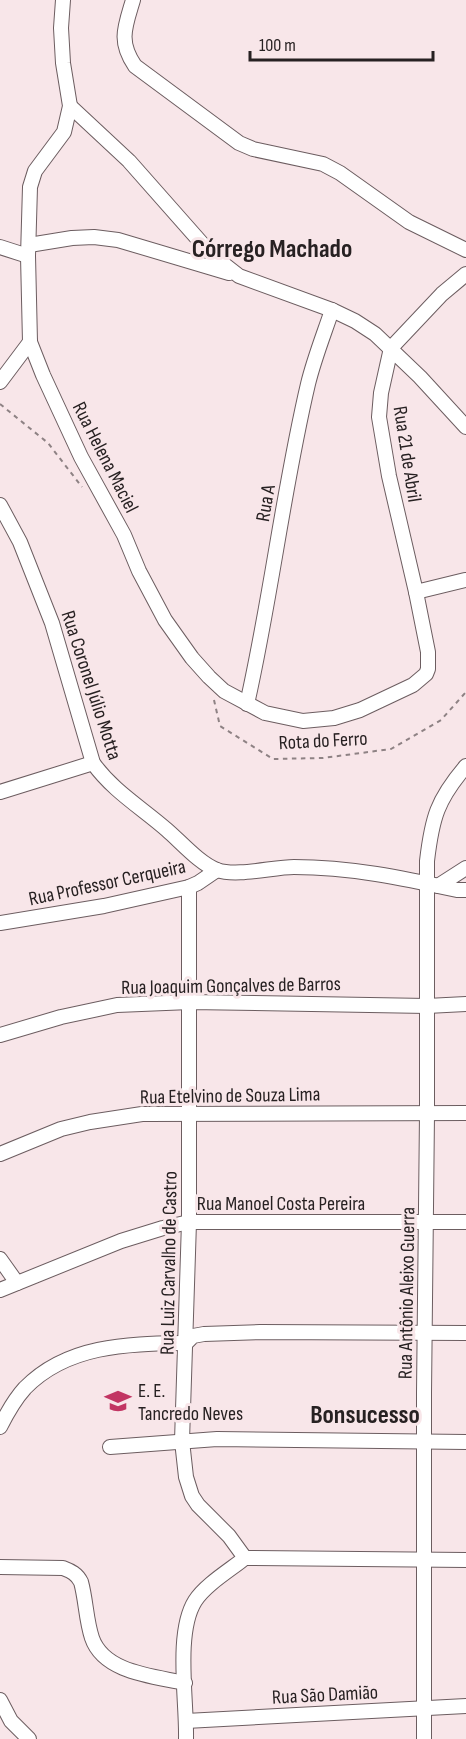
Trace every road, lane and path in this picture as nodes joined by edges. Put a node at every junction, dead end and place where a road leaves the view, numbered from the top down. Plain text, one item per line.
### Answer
1 (63, 0) edge
2 (133, 0) edge
3 (70, 106) junction
4 (0, 247) edge
5 (466, 250) edge
6 (28, 251) junction
7 (466, 274) edge
8 (239, 276) junction
9 (332, 310) junction
10 (30, 342) junction
11 (391, 348) junction
12 (0, 382) edge
13 (0, 404) edge
14 (466, 428) edge
15 (87, 493) dead end
16 (0, 505) edge
17 (465, 580) edge
18 (416, 592) junction
19 (428, 669) joint
20 (209, 677) junction
21 (466, 692) edge
22 (247, 704) junction
23 (93, 763) junction
24 (466, 766) edge
25 (0, 792) edge
26 (466, 868) edge
27 (217, 870) junction
28 (433, 884) junction
29 (189, 887) junction
30 (466, 890) edge
31 (0, 923) edge
32 (190, 1002) junction
33 (466, 1004) edge
34 (427, 1006) junction
35 (0, 1035) edge
36 (190, 1112) junction
37 (466, 1113) edge
38 (428, 1114) junction
39 (0, 1154) edge
40 (189, 1222) junction
41 (466, 1222) edge
42 (426, 1223) junction
43 (0, 1259) edge
44 (17, 1283) junction
45 (0, 1290) edge
46 (425, 1333) junction
47 (466, 1333) edge
48 (186, 1343) junction
49 (0, 1427) edge
50 (182, 1441) junction
51 (425, 1441) junction
52 (466, 1442) edge
53 (110, 1447) dead end
54 (245, 1558) junction
55 (424, 1559) junction
56 (466, 1560) edge
57 (0, 1567) edge
58 (185, 1683) junction
59 (0, 1700) edge
60 (466, 1706) edge
61 (424, 1708) junction
62 (186, 1721) junction
63 (29, 1739) edge
64 (186, 1739) edge
65 (424, 1739) edge

1 - 3 street, Rua Helena Maciel
2 - 5 street
3 - 6 street, Rua Helena Maciel
3 - 8 street
4 - 6 street
6 - 8 street
6 - 10 street, Rua Helena Maciel
7 - 11 street, Rua 21 de Abril
8 - 9 street
9 - 11 street
9 - 22 street, Rua A
10 - 12 street
10 - 20 street, Rua Helena Maciel
11 - 14 street
11 - 18 street, Rua 21 de Abril
13 - 15 path
16 - 23 street, Rua Coronel Júlio Motta
17 - 18 street
18 - 19 street, Rua 21 de Abril
19 - 22 street, Rua Helena Maciel
20 - 21 path, Rota do Ferro
20 - 22 street, Rua Helena Maciel
23 - 25 street
23 - 27 street, Rua Coronel Júlio Motta
24 - 28 street, Rua Antônio Aleixo Guerra
26 - 28 street
27 - 28 street
27 - 29 street, Rua Professor Cerqueira
28 - 30 street
28 - 34 street, Rua Antônio Aleixo Guerra
29 - 31 street, Rua Professor Cerqueira
29 - 32 street, Rua Luiz Carvalho de Castro
32 - 34 street, Rua Joaquim Gonçalves de Barros
32 - 35 street, Rua Joaquim Gonçalves de Barros
32 - 36 street, Rua Luiz Carvalho de Castro
33 - 34 street, Rua Joaquim Gonçalves de Barros
34 - 38 street, Rua Antônio Aleixo Guerra
36 - 38 street, Rua Etelvino de Souza Lima
36 - 39 street, Rua Etelvino de Souza Lima
36 - 40 street, Rua Luiz Carvalho de Castro
37 - 38 street, Rua Etelvino de Souza Lima
38 - 42 street, Rua Antônio Aleixo Guerra
40 - 42 street, Rua Manoel Costa Pereira
40 - 44 street, Rua Manoel Costa Pereira
40 - 48 street, Rua Luiz Carvalho de Castro
41 - 42 street, Rua Manoel Costa Pereira
42 - 46 street, Rua Antônio Aleixo Guerra
43 - 44 street
44 - 45 street, Rua Manoel Costa Pereira
46 - 47 street
46 - 48 street
46 - 51 street, Rua Antônio Aleixo Guerra
48 - 49 street
48 - 50 street, Rua Luiz Carvalho de Castro
50 - 51 street
50 - 53 street
50 - 54 street, Rua Luiz Carvalho de Castro
51 - 52 street
51 - 55 street, Rua Antônio Aleixo Guerra
54 - 55 street
54 - 58 street
55 - 56 street
55 - 61 street, Rua Antônio Aleixo Guerra
57 - 58 street
58 - 62 street
59 - 63 street
60 - 61 street, Rua São Damião
61 - 62 street, Rua São Damião
61 - 65 street, Rua Antônio Aleixo Guerra
62 - 64 street

